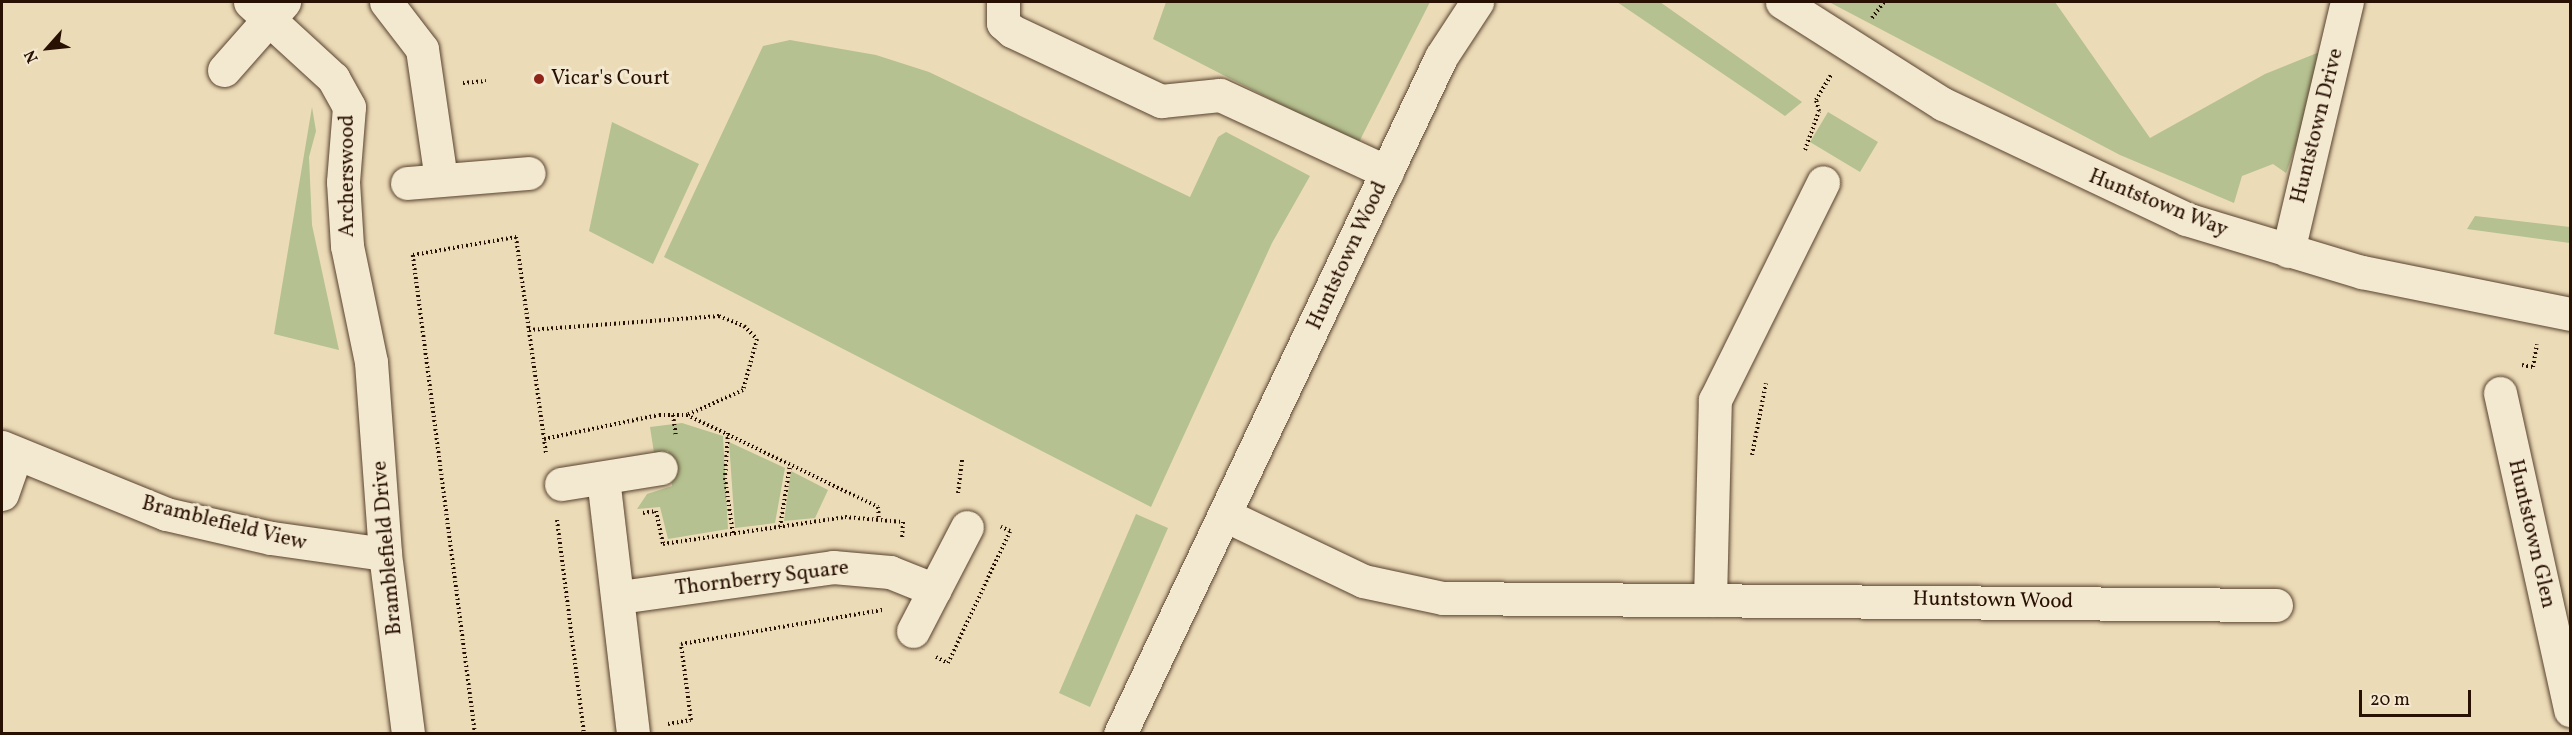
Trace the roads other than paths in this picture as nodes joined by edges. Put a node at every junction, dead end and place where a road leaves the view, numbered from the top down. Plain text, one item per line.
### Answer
1 (386, 2) edge
2 (1003, 2) edge
3 (1477, 2) edge
4 (1782, 2) edge
5 (2347, 2) edge
6 (268, 8) edge
7 (224, 70) dead end
8 (1387, 172) junction
9 (529, 173) dead end
10 (441, 180) junction
11 (1823, 182) dead end
12 (407, 183) dead end
13 (2289, 251) junction
14 (2557, 313) edge
15 (371, 362) joint
16 (2500, 393) road end
17 (9, 451) edge
18 (669, 456) road end
19 (603, 478) junction
20 (561, 484) dead end
21 (2, 494) edge
22 (1227, 516) junction
23 (972, 517) road end
24 (385, 554) junction
25 (935, 590) junction
26 (620, 597) junction
27 (1710, 600) junction
28 (2276, 605) dead end
29 (908, 634) road end
30 (2571, 710) edge
31 (633, 731) edge
32 (408, 734) edge
33 (1120, 734) edge

1 - 10 street
2 - 8 street
3 - 8 street, Huntstown Wood
4 - 13 street, Huntstown Way
5 - 13 street, Huntstown Drive
6 - 7 street, Archerswood
6 - 15 street, Archerswood
8 - 22 street, Huntstown Wood
9 - 10 street
10 - 12 street
11 - 27 street
13 - 14 street, Huntstown Way
15 - 24 street, Bramblefield Drive
16 - 30 street, Huntstown Glen
17 - 21 street
17 - 24 street, Bramblefield View
18 - 19 street
19 - 20 street
19 - 26 street
22 - 27 street, Huntstown Wood
22 - 33 street, Huntstown Wood
23 - 25 street
24 - 32 street, Bramblefield Drive
25 - 26 street, Thornberry Square
25 - 29 street
26 - 31 street
27 - 28 street, Huntstown Wood

